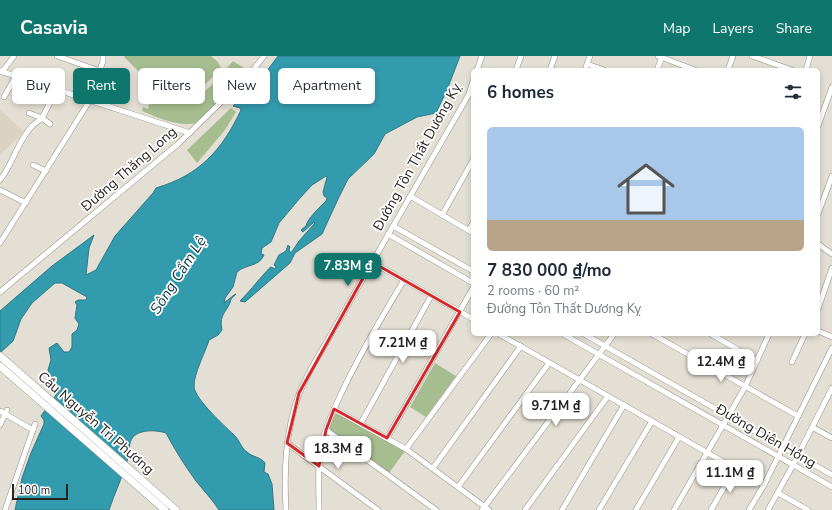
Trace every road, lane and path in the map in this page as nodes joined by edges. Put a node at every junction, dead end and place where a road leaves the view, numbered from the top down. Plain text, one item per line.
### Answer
1 (14, 56) edge
2 (57, 56) edge
3 (103, 56) edge
4 (264, 56) edge
5 (482, 56) edge
6 (521, 56) edge
7 (555, 56) edge
8 (590, 56) edge
9 (733, 56) edge
10 (752, 56) edge
11 (810, 56) edge
12 (660, 57) edge
13 (65, 58) edge
14 (587, 64) junction
15 (90, 68) edge
16 (101, 68) edge
17 (478, 68) edge
18 (517, 68) edge
19 (551, 68) edge
20 (586, 68) edge
21 (598, 68) edge
22 (657, 68) edge
23 (688, 68) edge
24 (729, 68) edge
25 (786, 68) edge
26 (807, 68) edge
27 (1, 72) edge
28 (12, 75) edge
29 (12, 83) edge
30 (832, 87) edge
31 (471, 95) edge
32 (4, 97) dead end
33 (49, 104) edge
34 (88, 104) edge
35 (102, 104) edge
36 (29, 113) dead end
37 (42, 118) junction
38 (820, 120) edge
39 (50, 124) dead end
40 (190, 132) junction
41 (471, 164) edge
42 (33, 165) dead end
43 (46, 171) junction
44 (832, 176) edge
45 (0, 180) edge
46 (0, 190) edge
47 (410, 196) junction
48 (26, 203) junction
49 (820, 209) edge
50 (442, 215) junction
51 (393, 226) junction
52 (471, 232) edge
53 (388, 234) junction
54 (1, 241) edge
55 (820, 245) edge
56 (832, 254) edge
57 (372, 262) junction
58 (832, 268) edge
59 (471, 270) edge
60 (404, 280) junction
61 (471, 281) edge
62 (0, 292) edge
63 (471, 292) edge
64 (431, 296) junction
65 (820, 303) edge
66 (460, 312) junction
67 (471, 318) edge
68 (820, 332) edge
69 (490, 336) edge
70 (503, 336) edge
71 (567, 336) edge
72 (588, 336) edge
73 (613, 336) edge
74 (656, 336) edge
75 (714, 336) edge
76 (768, 336) edge
77 (804, 336) edge
78 (832, 337) edge
79 (521, 346) junction
80 (606, 346) junction
81 (832, 348) edge
82 (600, 355) junction
83 (0, 356) edge
84 (757, 361) junction
85 (792, 362) dead end
86 (549, 363) junction
87 (0, 366) edge
88 (580, 381) junction
89 (745, 387) junction
90 (832, 388) edge
91 (608, 396) junction
92 (624, 405) junction
93 (334, 409) junction
94 (0, 411) edge
95 (6, 412) junction
96 (729, 416) junction
97 (798, 416) junction
98 (652, 421) junction
99 (361, 423) junction
100 (0, 425) edge
101 (724, 425) junction
102 (812, 427) junction
103 (326, 430) junction
104 (679, 437) junction
105 (387, 438) junction
106 (832, 438) edge
107 (287, 443) junction
108 (783, 447) junction
109 (406, 449) junction
110 (708, 453) junction
111 (778, 456) junction
112 (798, 456) junction
113 (793, 465) junction
114 (319, 466) junction
115 (433, 468) junction
116 (735, 468) junction
117 (832, 475) edge
118 (764, 485) junction
119 (458, 487) junction
120 (832, 487) edge
121 (778, 493) junction
122 (485, 509) edge
123 (4, 510) edge
124 (165, 510) edge
125 (176, 510) edge
126 (286, 510) edge
127 (319, 510) edge
128 (378, 510) edge
129 (436, 510) edge
130 (525, 510) edge
131 (562, 510) edge
132 (599, 510) edge
133 (636, 510) edge
134 (674, 510) edge
135 (711, 510) edge
136 (749, 510) edge
137 (768, 510) edge
138 (807, 510) edge

1 - 27 street
2 - 13 street
3 - 16 street
4 - 40 street, Đường Thăng Long
5 - 17 street
6 - 18 street
7 - 19 street
8 - 14 street
9 - 24 street
10 - 25 street
11 - 26 street
12 - 22 street
12 - 23 street
13 - 15 street
14 - 20 street
14 - 21 street
27 - 28 street
29 - 32 street
30 - 38 street
31 - 47 street, Đường Tôn Thất Dương Kỵ
33 - 37 street
34 - 43 street
35 - 40 street
36 - 37 street
37 - 39 street
37 - 45 street
40 - 62 street, Đường Thăng Long
41 - 50 street
42 - 43 street
43 - 48 street
44 - 49 street
46 - 48 street
47 - 50 street
47 - 51 street, Đường Tôn Thất Dương Kỵ
48 - 54 street
50 - 52 street
51 - 53 street, Đường Tôn Thất Dương Kỵ
51 - 59 street
53 - 57 street, Đường Tôn Thất Dương Kỵ
53 - 61 street
55 - 56 street
57 - 60 street
57 - 107 street, Đường Tôn Thất Dương Kỵ
58 - 65 street
60 - 64 street
60 - 93 street
63 - 66 street
64 - 66 street
64 - 99 street
66 - 67 street
66 - 105 street
68 - 78 street
69 - 109 street
70 - 79 street
71 - 82 street, Đường Diên Hồng
72 - 80 street, Đường Diên Hồng
73 - 80 street
74 - 89 street
75 - 84 street
76 - 84 street
77 - 85 street
79 - 86 street
79 - 115 street
80 - 82 street
80 - 96 street, Đường Diên Hồng
81 - 97 street
82 - 88 street
82 - 101 street, Đường Diên Hồng
83 - 125 main road, Cầu Nguyễn Tri Phương
84 - 89 street
86 - 88 street
86 - 119 street
87 - 124 main road, Cầu Nguyễn Tri Phương
88 - 91 street
88 - 122 street
89 - 96 street
89 - 97 street
90 - 102 street
91 - 92 street
91 - 130 street
92 - 98 street
92 - 131 street
93 - 99 street
93 - 103 street
94 - 95 street
95 - 100 street
95 - 123 street
96 - 101 street
96 - 108 street, Đường Diên Hồng
97 - 108 street
98 - 104 street
98 - 132 street
99 - 105 street
101 - 110 street
101 - 111 street, Đường Diên Hồng
102 - 106 street
102 - 112 street
103 - 114 street
103 - 129 street
104 - 110 street
104 - 133 street
105 - 109 street
107 - 114 street
107 - 126 street, Đường Tôn Thất Dương Kỵ
108 - 111 street
108 - 112 street, Đường Diên Hồng
109 - 115 street
110 - 116 street
110 - 134 street
111 - 113 street, Đường Diên Hồng
111 - 118 street
112 - 113 street
112 - 117 street, Đường Diên Hồng
113 - 120 street, Đường Diên Hồng
113 - 121 street
114 - 127 street
114 - 128 street
115 - 119 street
116 - 118 street
116 - 135 street
118 - 136 street
119 - 122 street
121 - 137 street
121 - 138 street

